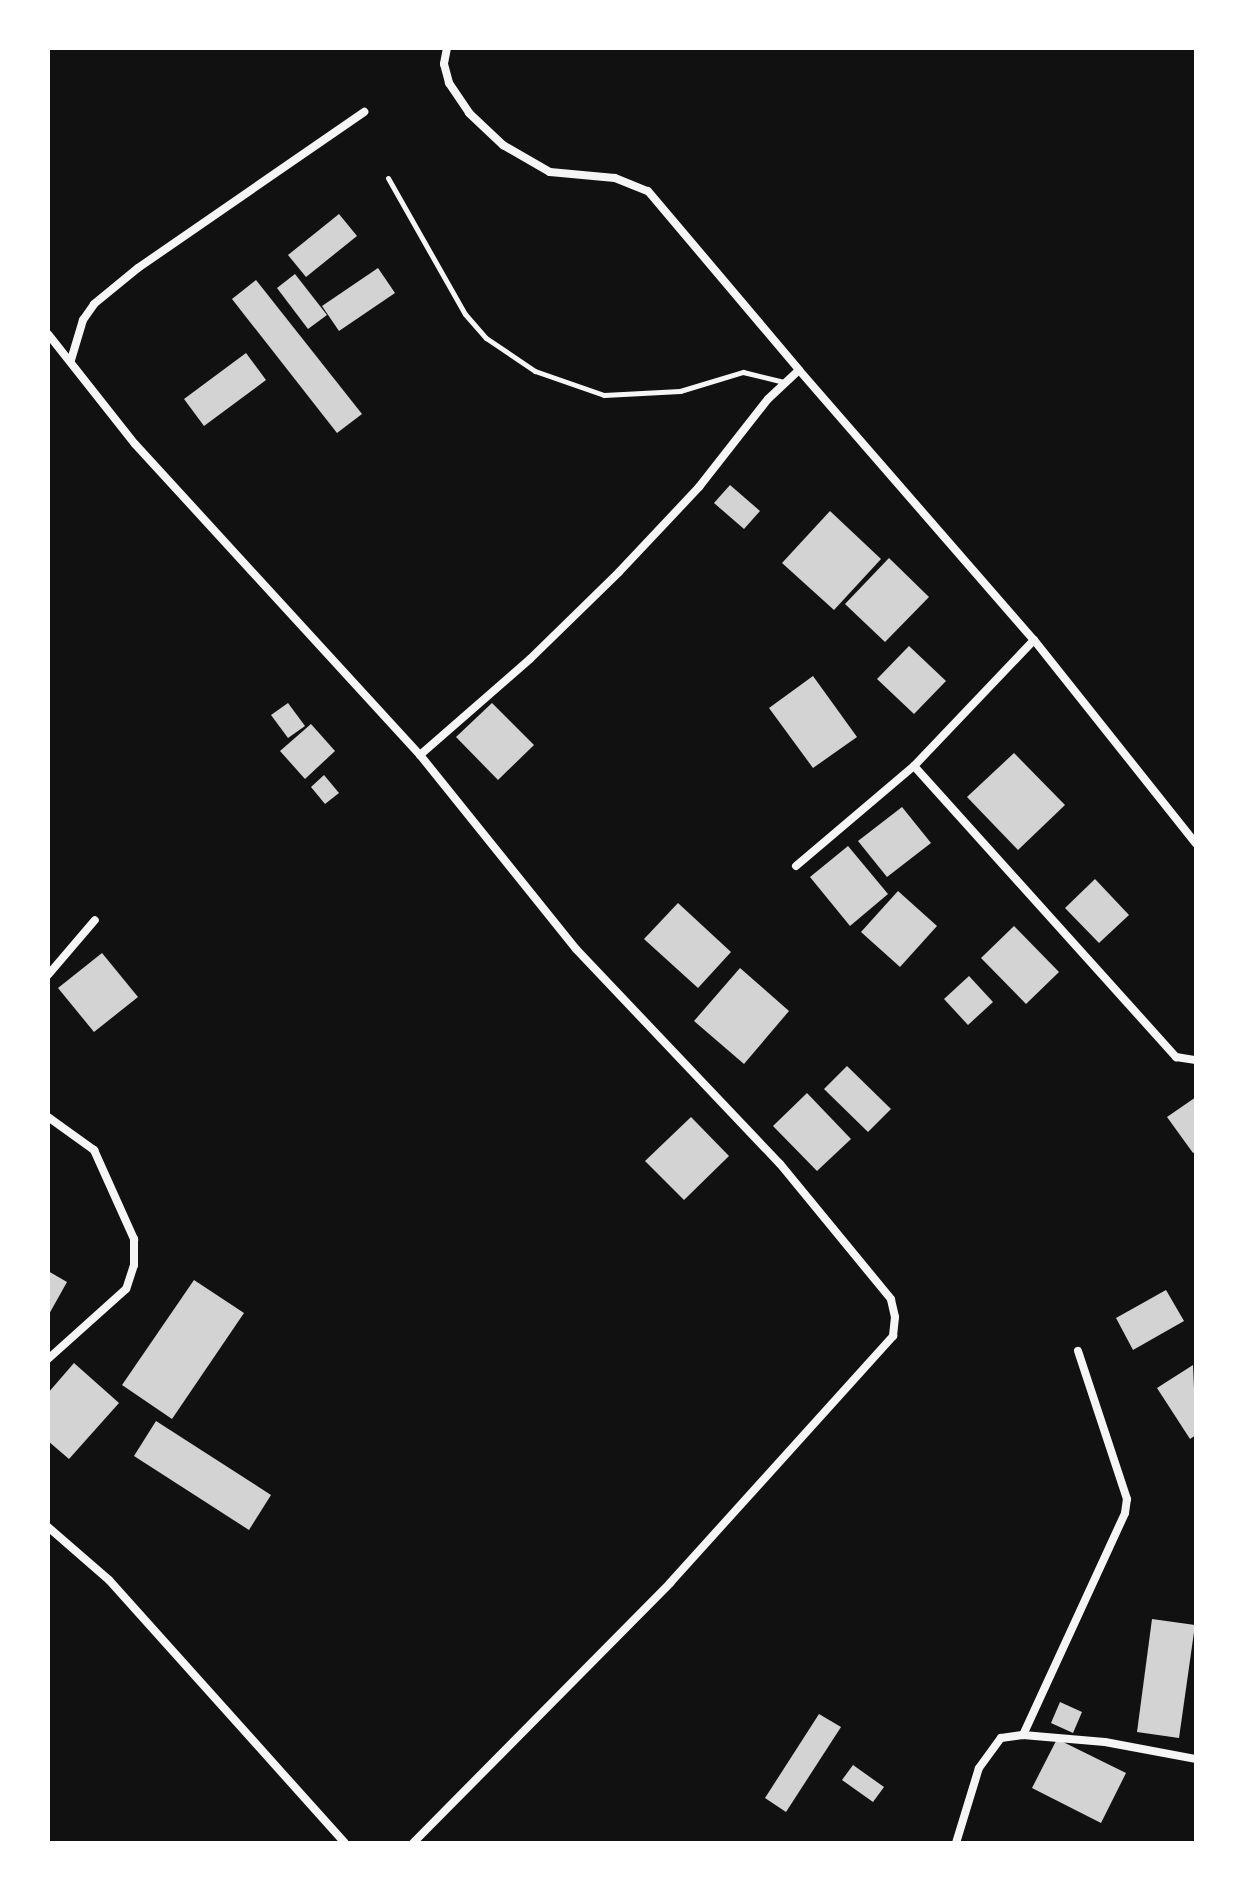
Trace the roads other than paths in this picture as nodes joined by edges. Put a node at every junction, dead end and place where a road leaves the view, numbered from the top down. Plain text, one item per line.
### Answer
1 (447, 48) edge
2 (364, 112) dead end
3 (388, 178) dead end
4 (48, 334) edge
5 (71, 360) junction
6 (799, 370) junction
7 (784, 382) junction
8 (1034, 640) junction
9 (420, 755) junction
10 (914, 766) junction
11 (1196, 844) edge
12 (796, 866) dead end
13 (95, 920) dead end
14 (48, 975) edge
15 (1196, 1060) edge
16 (48, 1117) edge
17 (1078, 1351) dead end
18 (48, 1359) edge
19 (48, 1527) edge
20 (1023, 1735) junction
21 (1196, 1759) edge
22 (345, 1843) edge
23 (413, 1843) edge
24 (956, 1843) edge

1 - 6 street
2 - 5 street
3 - 7 lane
4 - 5 street
5 - 9 street
6 - 7 street
6 - 8 street
7 - 9 street
8 - 10 street
8 - 11 street
9 - 23 street
10 - 12 street
10 - 15 street
13 - 14 street
16 - 18 street
17 - 20 street
19 - 22 street
20 - 21 street
20 - 24 street

